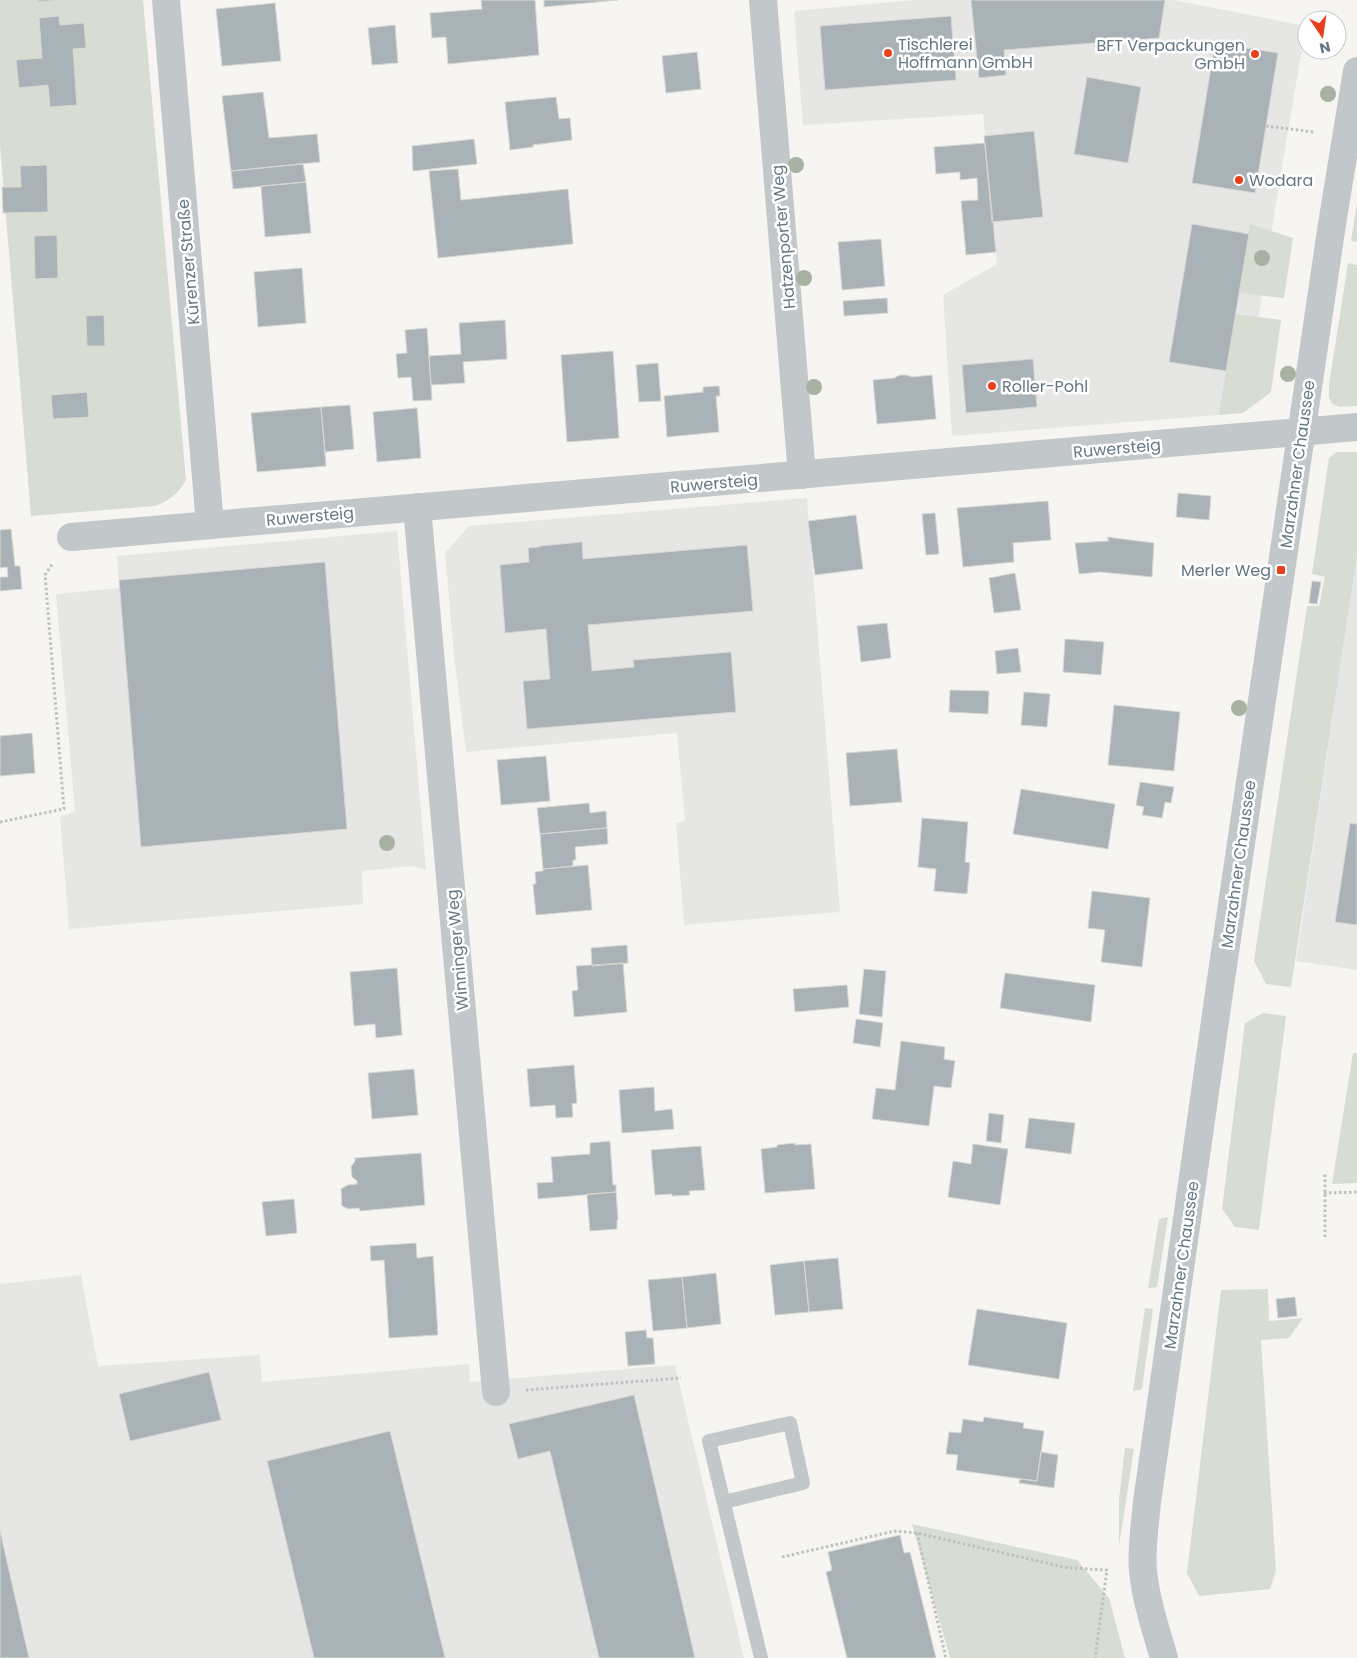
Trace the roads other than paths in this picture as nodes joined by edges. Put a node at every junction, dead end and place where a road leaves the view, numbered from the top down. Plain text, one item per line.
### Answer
1 (166, 0) edge
2 (763, 0) edge
3 (1357, 70) edge
4 (1357, 427) edge
5 (1302, 432) junction
6 (802, 475) junction
7 (417, 507) junction
8 (210, 524) junction
9 (71, 537) road end
10 (496, 1392) road end
11 (724, 1502) junction
12 (761, 1658) edge
13 (1164, 1658) edge

1 - 8 street, Kürenzer Straße
2 - 6 street, Hatzenporter Weg
3 - 5 street, Marzahner Chaussee
4 - 5 street, Ruwersteig
5 - 6 street, Ruwersteig
5 - 13 street, Marzahner Chaussee
6 - 7 street, Ruwersteig
7 - 8 street, Ruwersteig
7 - 10 street, Winninger Weg
8 - 9 street, Ruwersteig
11 - 11 lane
11 - 12 lane

